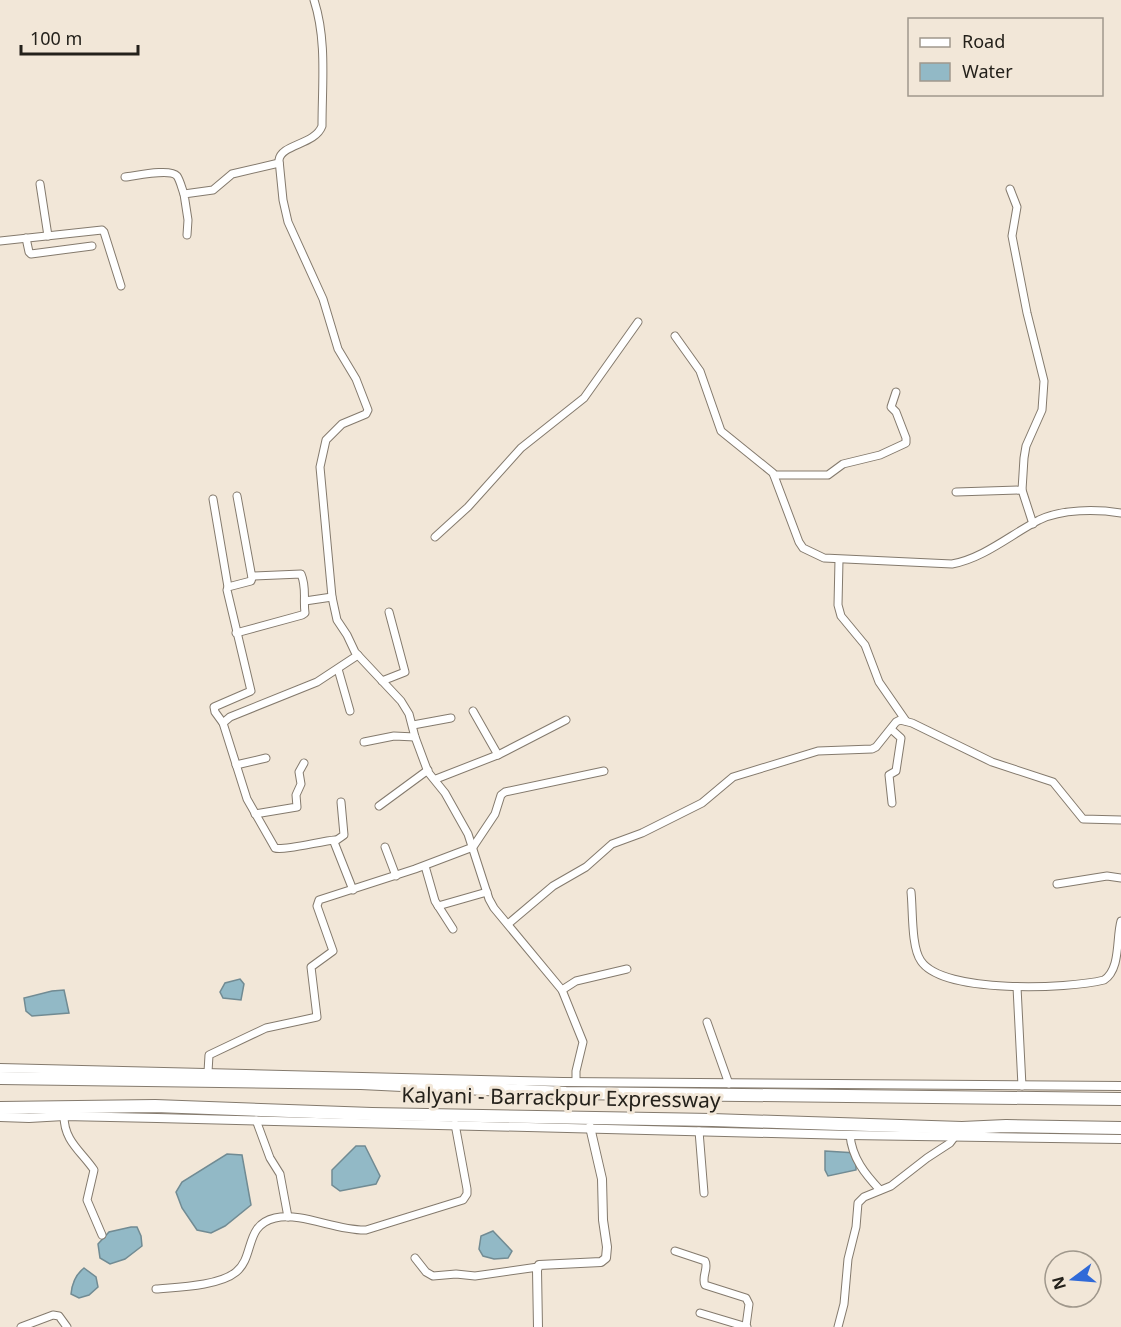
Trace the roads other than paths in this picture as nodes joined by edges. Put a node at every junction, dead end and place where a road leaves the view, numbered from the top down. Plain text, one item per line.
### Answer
1 (314, 0) edge
2 (279, 163) junction
3 (125, 177) dead end
4 (40, 184) dead end
5 (1010, 189) dead end
6 (184, 194) junction
7 (48, 236) junction
8 (187, 236) dead end
9 (26, 238) junction
10 (0, 241) edge
11 (92, 246) dead end
12 (121, 286) dead end
13 (638, 322) dead end
14 (675, 336) dead end
15 (896, 392) dead end
16 (774, 475) junction
17 (1022, 490) junction
18 (956, 492) dead end
19 (237, 496) dead end
20 (213, 500) dead end
21 (1121, 513) edge
22 (1033, 524) junction
23 (435, 537) dead end
24 (839, 560) junction
25 (252, 576) junction
26 (228, 587) junction
27 (332, 597) junction
28 (305, 601) junction
29 (389, 612) dead end
30 (236, 633) junction
31 (358, 655) junction
32 (339, 669) junction
33 (382, 681) junction
34 (350, 711) dead end
35 (473, 711) dead end
36 (451, 718) dead end
37 (566, 720) dead end
38 (906, 721) junction
39 (223, 723) junction
40 (413, 725) junction
41 (891, 729) junction
42 (415, 737) junction
43 (364, 742) dead end
44 (498, 755) junction
45 (266, 758) dead end
46 (304, 763) dead end
47 (236, 765) junction
48 (428, 770) junction
49 (604, 771) dead end
50 (436, 779) junction
51 (341, 801) dead end
52 (892, 803) dead end
53 (378, 806) dead end
54 (255, 814) junction
55 (1121, 820) edge
56 (335, 840) junction
57 (385, 847) dead end
58 (473, 847) junction
59 (425, 866) junction
60 (396, 876) junction
61 (1121, 878) edge
62 (1057, 884) dead end
63 (353, 890) junction
64 (487, 892) junction
65 (911, 892) dead end
66 (438, 906) junction
67 (1121, 921) edge
68 (508, 924) junction
69 (453, 929) dead end
70 (627, 969) dead end
71 (1017, 987) junction
72 (562, 990) junction
73 (706, 1022) dead end
74 (0, 1068) edge
75 (208, 1072) junction
76 (0, 1078) edge
77 (576, 1082) junction
78 (729, 1084) junction
79 (1022, 1086) junction
80 (1121, 1086) edge
81 (1121, 1099) edge
82 (0, 1108) edge
83 (64, 1116) junction
84 (0, 1117) edge
85 (256, 1120) junction
86 (455, 1124) junction
87 (590, 1127) junction
88 (1121, 1128) edge
89 (699, 1131) junction
90 (850, 1135) junction
91 (956, 1136) junction
92 (1121, 1139) edge
93 (880, 1190) junction
94 (704, 1193) dead end
95 (288, 1217) junction
96 (102, 1235) dead end
97 (675, 1251) dead end
98 (415, 1258) dead end
99 (538, 1267) junction
100 (156, 1290) dead end
101 (700, 1314) dead end
102 (747, 1326) edge
103 (21, 1327) edge
104 (67, 1327) edge
105 (538, 1327) edge
106 (838, 1327) edge

1 - 2 street
2 - 6 street
2 - 27 street
3 - 6 street
4 - 7 street
5 - 17 street
6 - 8 street
7 - 9 street
7 - 12 street
9 - 10 street
9 - 11 street
13 - 23 street
14 - 16 street
15 - 16 street
16 - 24 street
17 - 18 street
17 - 22 street
19 - 25 street
20 - 26 street
21 - 22 street
22 - 24 street
24 - 38 street
25 - 26 street
25 - 28 street
26 - 30 street
27 - 28 street
27 - 31 street
28 - 30 street
29 - 33 street
30 - 39 street
31 - 32 street
31 - 33 street
32 - 34 street
32 - 39 street
33 - 40 street
35 - 44 street
36 - 40 street
37 - 44 street
38 - 41 street
38 - 55 street
39 - 47 street
40 - 42 street
41 - 52 street
41 - 68 street
42 - 43 street
42 - 48 street
44 - 50 street
45 - 47 street
46 - 54 street
47 - 54 street
48 - 50 street
48 - 53 street
49 - 58 street
50 - 58 street
51 - 56 street
54 - 56 street
56 - 63 street
57 - 60 street
58 - 59 street
58 - 64 street
59 - 60 street
59 - 66 street
60 - 63 street
61 - 62 street
63 - 75 street
64 - 66 street
64 - 68 street
65 - 71 street
66 - 69 street
67 - 71 street
68 - 72 street
70 - 72 street
71 - 79 street
72 - 77 street
73 - 78 street
74 - 75 street
75 - 77 street
76 - 81 highway, Kalyani - Barrackpur Expressway
77 - 78 street
78 - 79 street
79 - 80 street
82 - 88 highway, Kalyani - Barrackpur Expressway
83 - 84 street
83 - 85 street
83 - 96 street
85 - 86 street
85 - 95 street
86 - 87 street
86 - 95 street
87 - 89 street
87 - 99 street
89 - 90 street
89 - 94 street
90 - 91 street
90 - 93 street
91 - 92 street
91 - 93 street
93 - 106 street
95 - 100 street
97 - 102 street
98 - 99 street
99 - 105 street
101 - 102 street
103 - 104 street

